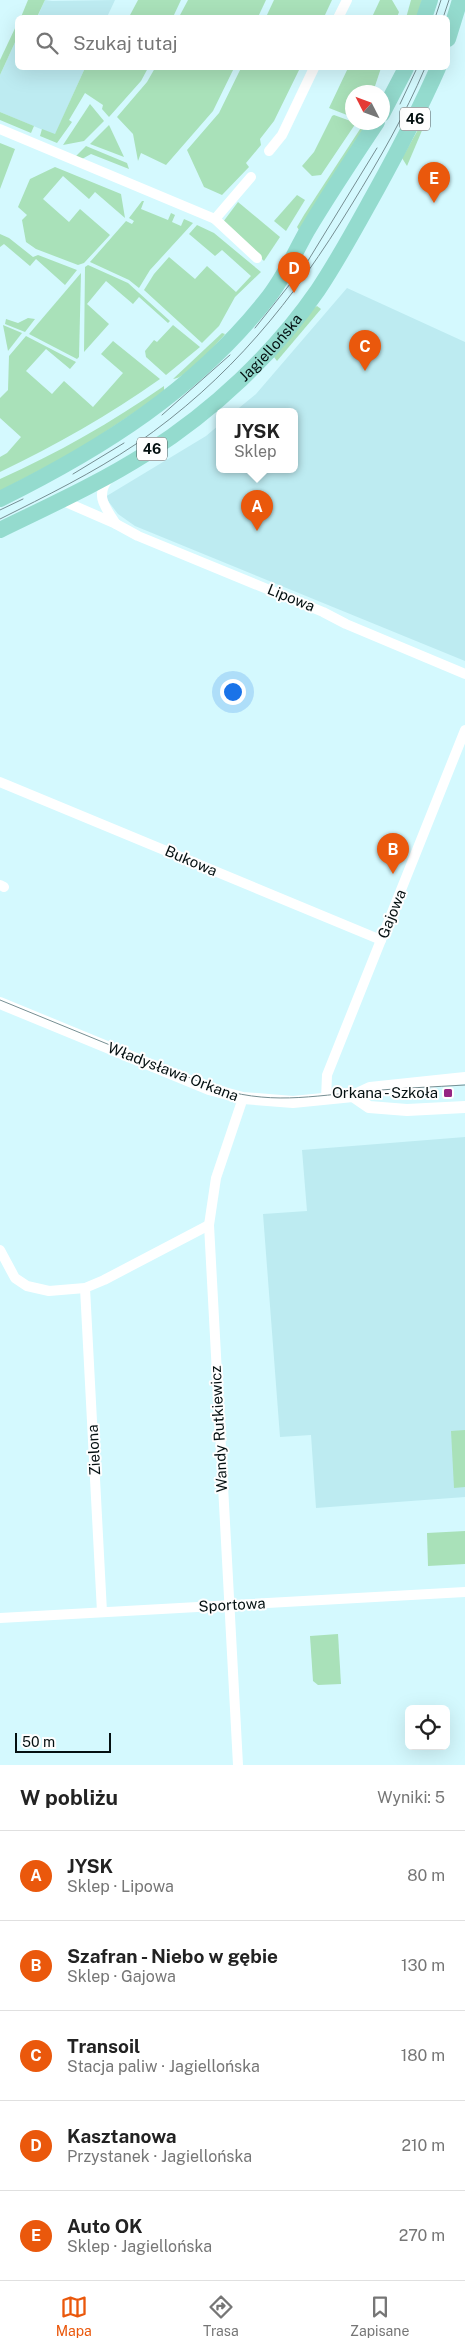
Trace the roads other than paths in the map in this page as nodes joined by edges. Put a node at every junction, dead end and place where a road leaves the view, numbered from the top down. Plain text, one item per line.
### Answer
1 (347, 0) edge
2 (430, 0) edge
3 (460, 0) edge
4 (340, 15) edge
5 (425, 15) edge
6 (450, 32) edge
7 (313, 70) edge
8 (405, 70) edge
9 (437, 70) edge
10 (390, 99) edge
11 (0, 129) edge
12 (372, 130) edge
13 (268, 151) dead end
14 (251, 178) dead end
15 (215, 219) junction
16 (258, 258) dead end
17 (113, 474) junction
18 (0, 499) edge
19 (61, 500) junction
20 (116, 524) junction
21 (0, 530) edge
22 (465, 674) edge
23 (465, 730) edge
24 (0, 782) edge
25 (381, 940) junction
26 (0, 1003) edge
27 (464, 1079) edge
28 (353, 1096) junction
29 (242, 1098) junction
30 (326, 1099) junction
31 (465, 1106) edge
32 (209, 1225) junction
33 (0, 1250) edge
34 (85, 1288) junction
35 (465, 1592) edge
36 (228, 1605) junction
37 (102, 1612) junction
38 (0, 1618) edge
39 (238, 1765) edge

1 - 4 street
2 - 5 main road
3 - 6 main road
7 - 13 street
8 - 10 main road, 46
9 - 17 main road, Jagiellońska / 46
11 - 15 street
12 - 18 main road, 46
14 - 15 street
15 - 16 street
17 - 19 main road, Jagiellońska / 46
17 - 20 street
19 - 20 street, Lipowa
19 - 21 main road, Jagiellońska / 46
20 - 22 street, Lipowa
23 - 25 street, Gajowa
24 - 25 street, Bukowa
25 - 30 street, Gajowa
26 - 29 street, Władysława Orkana
27 - 28 street, Władysława Orkana
28 - 30 street, Władysława Orkana
28 - 31 street
29 - 30 street, Władysława Orkana
29 - 32 street, Wandy Rutkiewicz
32 - 34 street
32 - 36 street, Wandy Rutkiewicz
33 - 34 street
34 - 37 street, Zielona
35 - 36 street, Sportowa
36 - 37 street, Sportowa
36 - 39 street, Wandy Rutkiewicz
37 - 38 street, Sportowa

